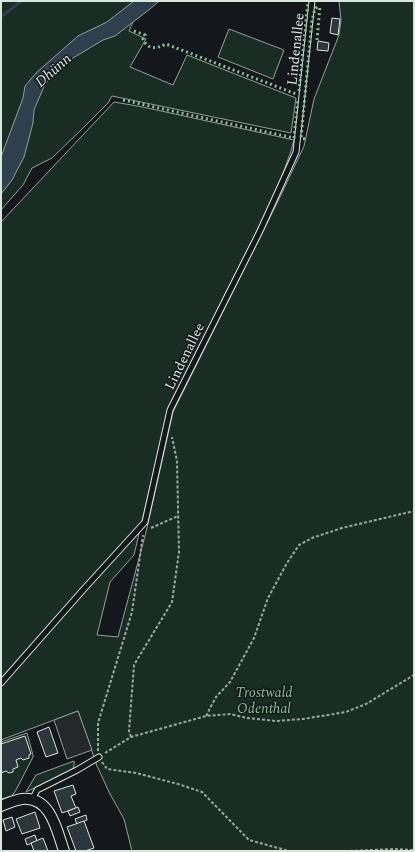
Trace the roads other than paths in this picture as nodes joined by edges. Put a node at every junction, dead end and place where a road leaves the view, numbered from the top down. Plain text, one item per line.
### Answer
1 (312, 1) edge
2 (1, 683) edge
3 (99, 757) road end
4 (32, 800) junction
5 (1, 806) edge
6 (64, 851) edge

1 - 2 lane, Lindenallee
3 - 4 lane
4 - 5 street
4 - 6 street

